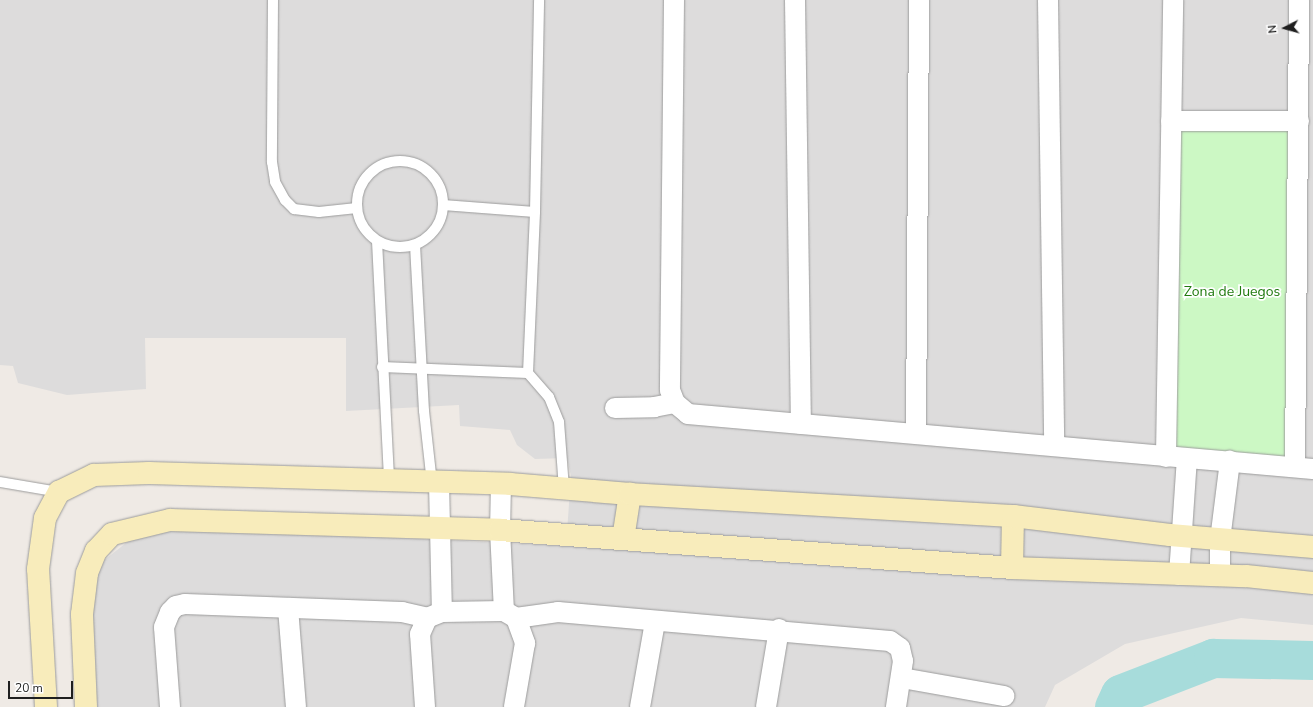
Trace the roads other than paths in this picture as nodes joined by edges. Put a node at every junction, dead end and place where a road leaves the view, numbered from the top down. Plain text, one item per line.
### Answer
1 (273, 0) edge
2 (539, 0) edge
3 (674, 0) edge
4 (795, 0) edge
5 (919, 0) edge
6 (1048, 0) edge
7 (1173, 0) edge
8 (1299, 0) edge
9 (1171, 121) junction
10 (1299, 121) junction
11 (443, 206) junction
12 (357, 208) junction
13 (535, 212) junction
14 (377, 241) junction
15 (415, 245) junction
16 (382, 367) junction
17 (422, 367) junction
18 (528, 373) junction
19 (675, 403) junction
20 (615, 408) dead end
21 (801, 424) junction
22 (916, 433) junction
23 (1054, 445) junction
24 (1166, 457) junction
25 (1187, 460) junction
26 (1230, 461) junction
27 (1304, 468) edge
28 (389, 479) junction
29 (0, 482) edge
30 (435, 482) junction
31 (501, 484) junction
32 (564, 488) junction
33 (59, 492) junction
34 (630, 494) junction
35 (1013, 516) junction
36 (439, 528) junction
37 (500, 530) junction
38 (1182, 536) junction
39 (622, 539) junction
40 (1220, 540) junction
41 (1313, 547) edge
42 (1012, 568) junction
43 (1179, 575) junction
44 (1220, 575) junction
45 (1313, 583) edge
46 (288, 608) junction
47 (434, 615) junction
48 (510, 615) junction
49 (654, 622) junction
50 (779, 629) junction
51 (902, 678) junction
52 (1004, 696) dead end
53 (46, 707) edge
54 (86, 707) edge
55 (170, 707) edge
56 (296, 707) edge
57 (425, 707) edge
58 (514, 707) edge
59 (640, 707) edge
60 (766, 707) edge
61 (896, 707) edge

1 - 12 lane
2 - 13 lane
3 - 19 street
4 - 21 street
5 - 22 street
6 - 23 street
7 - 9 street
8 - 10 street
9 - 10 street
9 - 24 street
10 - 27 street
11 - 12 lane
11 - 13 lane
11 - 15 lane
12 - 14 lane
13 - 18 lane
14 - 15 lane
14 - 16 lane
15 - 17 lane
16 - 17 lane
16 - 28 lane
17 - 18 lane
17 - 30 lane
18 - 32 lane
19 - 20 street
19 - 21 street
21 - 22 street
22 - 23 street
23 - 24 street
24 - 25 street
25 - 26 street
25 - 38 street
26 - 27 street
26 - 40 street
28 - 30 street
28 - 33 street
29 - 33 lane
30 - 31 street
30 - 36 street
31 - 32 street
31 - 37 street
32 - 34 street
33 - 53 street
34 - 35 street
34 - 39 street
35 - 38 street
35 - 42 street
36 - 37 street
36 - 47 street
36 - 54 street
37 - 39 street
37 - 48 street
38 - 40 street
38 - 43 street
39 - 42 street
40 - 41 street
40 - 44 street
42 - 43 street
43 - 44 street
44 - 45 street
46 - 47 street
46 - 55 street
46 - 56 street
47 - 48 street
47 - 57 street
48 - 49 street
48 - 58 street
49 - 50 street
49 - 59 street
50 - 51 street
50 - 60 street
51 - 52 street
51 - 61 street

